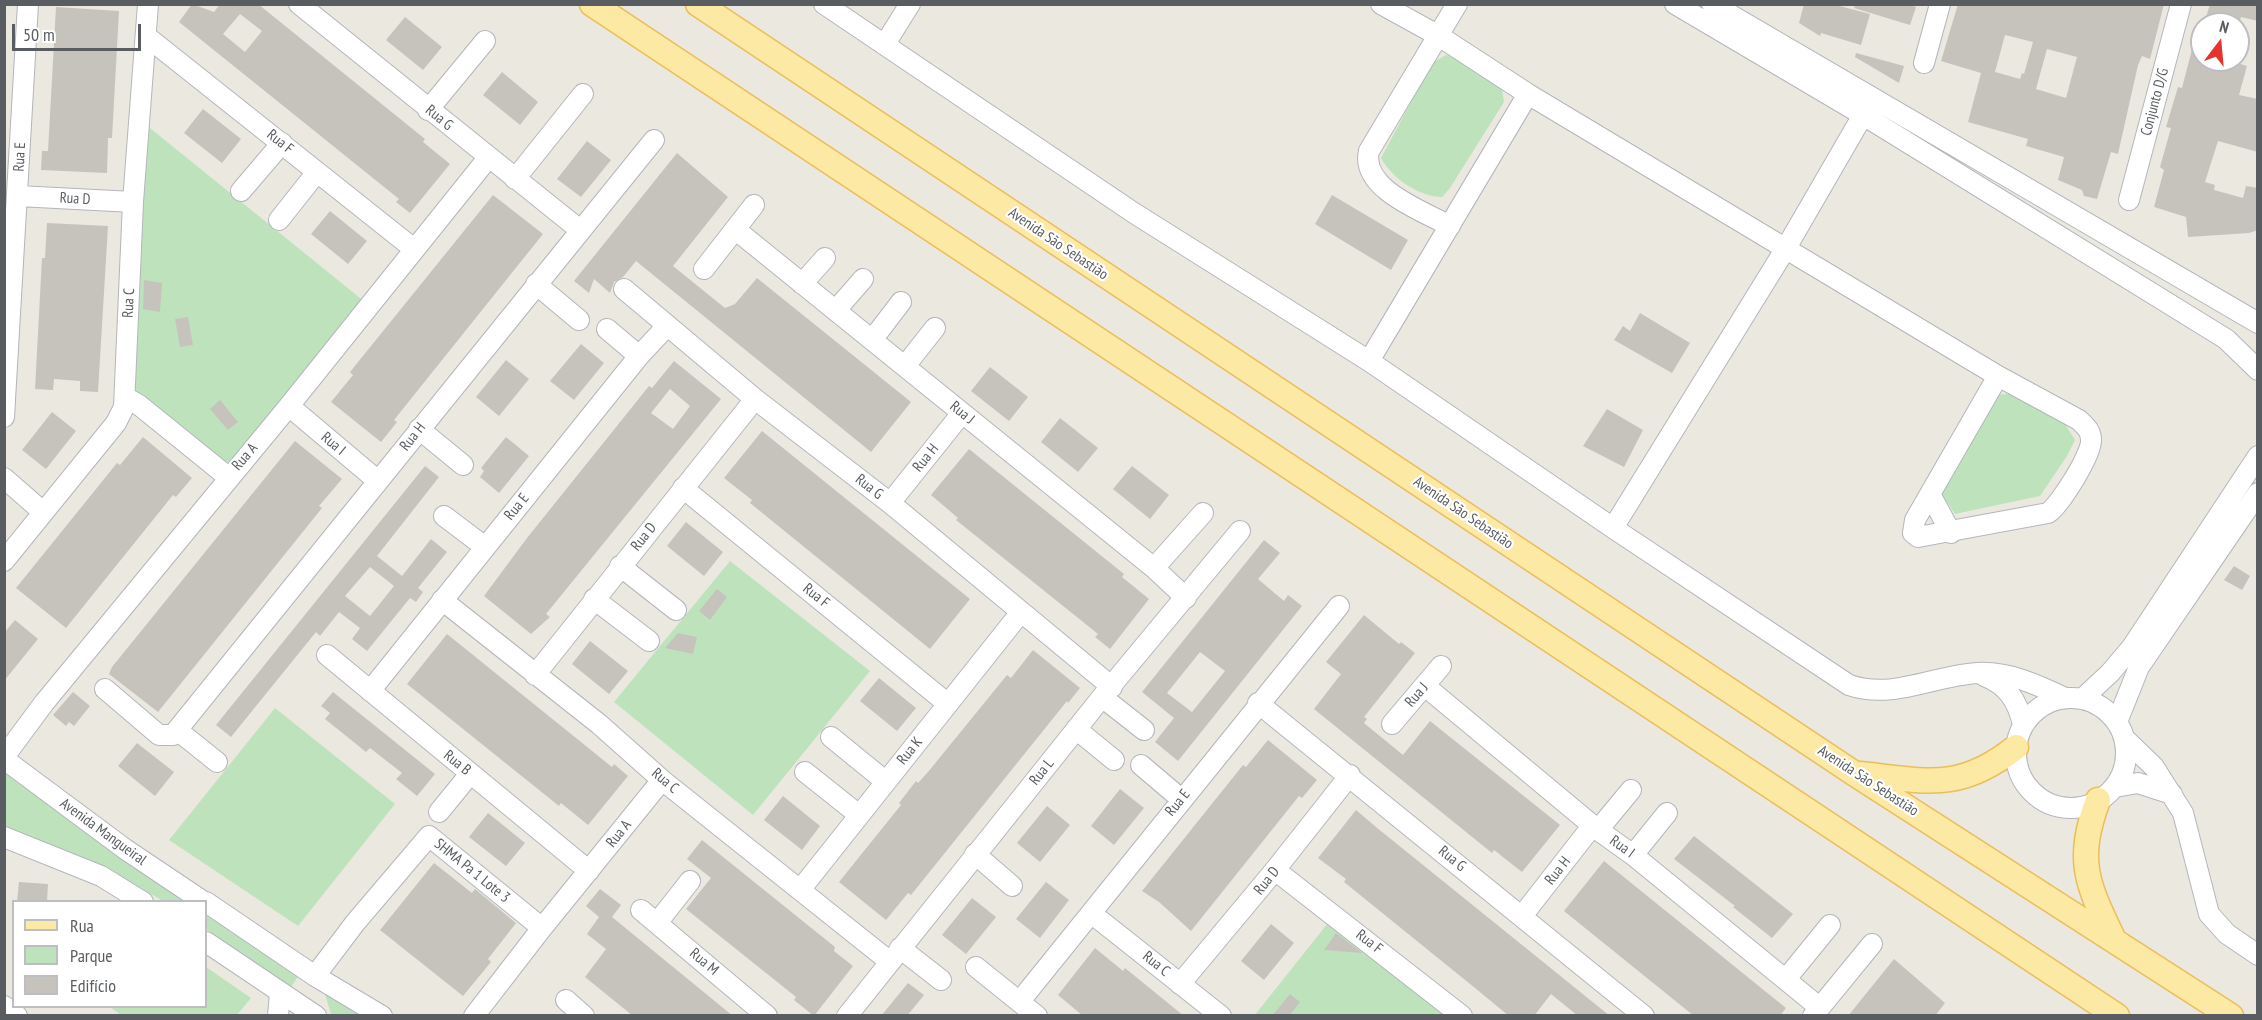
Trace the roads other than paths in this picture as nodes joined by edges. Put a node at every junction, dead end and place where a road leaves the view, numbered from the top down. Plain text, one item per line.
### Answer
1 (28, 4) edge
2 (148, 4) edge
3 (299, 4) edge
4 (592, 4) edge
5 (698, 4) edge
6 (824, 4) edge
7 (910, 4) edge
8 (1381, 4) edge
9 (1458, 4) edge
10 (1675, 4) edge
11 (1712, 4) edge
12 (1940, 4) edge
13 (2181, 4) edge
14 (146, 36) junction
15 (1439, 36) junction
16 (485, 40) dead end
17 (885, 44) junction
18 (1924, 63) dead end
19 (583, 94) dead end
20 (1528, 94) junction
21 (428, 110) junction
22 (1863, 115) junction
23 (654, 140) dead end
24 (282, 143) junction
25 (488, 158) junction
26 (317, 172) junction
27 (515, 179) junction
28 (241, 191) dead end
29 (18, 196) junction
30 (2129, 200) dead end
31 (133, 202) junction
32 (754, 205) dead end
33 (279, 220) dead end
34 (1450, 226) junction
35 (580, 230) junction
36 (736, 230) junction
37 (1786, 248) junction
38 (414, 249) junction
39 (825, 258) dead end
40 (704, 269) dead end
41 (862, 279) dead end
42 (536, 284) junction
43 (802, 284) junction
44 (624, 289) dead end
45 (901, 302) dead end
46 (836, 310) junction
47 (579, 321) dead end
48 (2258, 323) edge
49 (667, 326) junction
50 (935, 328) dead end
51 (607, 330) dead end
52 (872, 340) junction
53 (639, 356) junction
54 (1369, 361) junction
55 (905, 366) junction
56 (2258, 370) edge
57 (1998, 376) junction
58 (125, 397) junction
59 (755, 399) junction
60 (289, 406) junction
61 (962, 413) junction
62 (4, 417) edge
63 (419, 429) junction
64 (2258, 456) edge
65 (463, 465) dead end
66 (228, 477) junction
67 (4, 478) edge
68 (378, 482) junction
69 (683, 488) junction
70 (2258, 493) edge
71 (1930, 494) junction
72 (890, 503) junction
73 (43, 512) junction
74 (1203, 513) dead end
75 (444, 516) dead end
76 (1612, 528) junction
77 (1240, 531) dead end
78 (1952, 533) junction
79 (485, 547) junction
80 (4, 561) edge
81 (620, 566) junction
82 (1154, 568) junction
83 (594, 598) junction
84 (1186, 598) junction
85 (442, 600) junction
86 (1339, 606) dead end
87 (676, 610) dead end
88 (1021, 612) junction
89 (649, 641) dead end
90 (327, 655) dead end
91 (1441, 666) dead end
92 (1976, 673) junction
93 (535, 675) junction
94 (1425, 686) junction
95 (105, 689) dead end
96 (370, 691) junction
97 (1107, 692) junction
98 (2074, 699) junction
99 (1258, 703) junction
100 (948, 704) junction
101 (1392, 724) dead end
102 (1076, 729) junction
103 (1144, 730) dead end
104 (2121, 731) junction
105 (175, 732) junction
106 (2020, 736) junction
107 (831, 737) dead end
108 (4, 758) edge
109 (1114, 760) dead end
110 (217, 762) dead end
111 (1141, 765) dead end
112 (805, 772) dead end
113 (470, 774) junction
114 (1855, 774) junction
115 (1350, 775) junction
116 (662, 780) junction
117 (885, 781) junction
118 (1631, 790) dead end
119 (2107, 794) junction
120 (2172, 794) junction
121 (1181, 799) junction
122 (439, 812) dead end
123 (1667, 813) dead end
124 (859, 815) junction
125 (1596, 828) junction
126 (4, 837) edge
127 (975, 854) junction
128 (1633, 855) junction
129 (1275, 870) junction
130 (589, 871) junction
131 (690, 881) dead end
132 (1012, 886) dead end
133 (800, 890) junction
134 (193, 899) edge
135 (140, 900) edge
136 (207, 908) edge
137 (641, 910) dead end
138 (1091, 912) junction
139 (1522, 916) junction
140 (657, 922) junction
141 (1830, 925) dead end
142 (542, 928) junction
143 (2113, 938) junction
144 (207, 943) edge
145 (1872, 944) dead end
146 (894, 954) junction
147 (2258, 955) edge
148 (976, 967) dead end
149 (315, 976) junction
150 (1786, 979) junction
151 (941, 980) dead end
152 (1180, 984) junction
153 (280, 993) junction
154 (566, 1000) dead end
155 (1020, 1001) junction
156 (1821, 1005) edge
157 (278, 1016) edge
158 (316, 1016) edge
159 (382, 1016) edge
160 (474, 1016) edge
161 (584, 1016) edge
162 (767, 1016) edge
163 (846, 1016) edge
164 (1037, 1016) edge
165 (1221, 1016) edge
166 (1462, 1016) edge
167 (1644, 1016) edge
168 (2117, 1016) edge
169 (2231, 1016) edge

1 - 29 street, Rua E
2 - 14 street, Rua C
3 - 21 street, Rua G
4 - 168 main road
5 - 114 main road, Avenida São Sebastião
6 - 17 street
7 - 17 street
8 - 15 street
9 - 15 street
10 - 22 street
11 - 48 street
12 - 18 street
13 - 30 street, Conjunto D/G
14 - 24 street, Rua F
14 - 31 street, Rua C
15 - 20 street
15 - 34 street
16 - 21 street
17 - 54 street
19 - 27 street
20 - 34 street
20 - 37 street
21 - 25 street, Rua G
22 - 37 street
22 - 56 street
23 - 35 street, Rua H
24 - 26 street, Rua F
24 - 28 street
25 - 27 street, Rua G
25 - 38 street, Rua A
26 - 33 street
26 - 38 street, Rua F
27 - 35 street, Rua G
29 - 31 street, Rua D
29 - 62 street, Rua E
31 - 58 street, Rua C
32 - 36 street
34 - 54 street
35 - 42 street, Rua H
36 - 40 street
36 - 43 street, Rua J
37 - 57 street
37 - 76 street
38 - 60 street, Rua A
39 - 43 street
41 - 46 street
42 - 47 street
42 - 63 street, Rua H
43 - 46 street, Rua J
44 - 49 street, Rua G
45 - 52 street
46 - 52 street, Rua J
49 - 53 street, Rua E
49 - 59 street, Rua G
50 - 55 street
51 - 53 street
52 - 55 street, Rua J
53 - 79 street, Rua E
54 - 76 street
55 - 61 street, Rua J
57 - 71 street
57 - 78 street
58 - 66 street
58 - 73 street, Rua C
59 - 69 street, Rua D
59 - 72 street, Rua G
60 - 66 street, Rua A
60 - 68 street, Rua I
61 - 72 street, Rua H
61 - 82 street, Rua J
63 - 65 street
63 - 68 street, Rua H
64 - 98 street
66 - 108 street, Rua A
67 - 73 street
68 - 105 street, Rua H
69 - 81 street, Rua D
69 - 100 street, Rua F
70 - 104 street
71 - 78 street
71 - 78 street
72 - 88 street, Rua G
73 - 80 street, Rua C
74 - 82 street
75 - 79 street
76 - 92 street
77 - 84 street, Rua L
79 - 85 street, Rua E
81 - 83 street, Rua D
81 - 87 street
82 - 84 street, Rua J
83 - 89 street
83 - 93 street, Rua D
84 - 97 street, Rua L
85 - 93 street, Rua C
85 - 96 street, Rua E
86 - 99 street, Rua E
88 - 97 street, Rua G
88 - 100 street, Rua K
90 - 96 street, Rua B
91 - 94 street, Rua J
92 - 98 street
92 - 106 street
93 - 116 street, Rua C
94 - 101 street, Rua J
94 - 125 street, Rua I
95 - 105 street
96 - 113 street, Rua B
97 - 102 street, Rua L
97 - 103 street, Rua G
98 - 104 street
98 - 106 street
99 - 115 street, Rua G
99 - 121 street, Rua E
100 - 117 street, Rua K
102 - 109 street
102 - 127 street, Rua L
104 - 119 street
104 - 120 street
105 - 110 street
106 - 114 main road
106 - 119 street
107 - 117 street
108 - 134 street, Avenida Mangueiral
111 - 121 street
112 - 124 street
113 - 122 street
113 - 130 street, Rua B
114 - 143 main road, Avenida São Sebastião
115 - 129 street, Rua D
115 - 139 street, Rua G
116 - 130 street, Rua A
116 - 133 street, Rua C
117 - 124 street, Rua K
118 - 125 street, Rua H
119 - 120 street
119 - 143 main road
120 - 147 street
121 - 138 street, Rua E
123 - 128 street
124 - 133 street, Rua K
125 - 128 street, Rua I
125 - 139 street, Rua H
126 - 135 street
127 - 132 street
127 - 146 street, Rua L
128 - 150 street, Rua I
129 - 152 street, Rua D
129 - 166 street, Rua F
130 - 142 street, Rua A
131 - 140 street
133 - 146 street, Rua C
136 - 149 street, Avenida Mangueiral
137 - 140 street, Rua M
138 - 152 street, Rua C
138 - 155 street, Rua E
139 - 167 street, Rua G
140 - 162 street, Rua M
141 - 150 street
142 - 149 street, SHMA Pa 1 Lote 3
142 - 160 street
143 - 169 main road, Avenida São Sebastião
144 - 153 street
145 - 156 street
146 - 151 street, Rua C
146 - 163 street, Rua L
148 - 155 street
149 - 159 street, Avenida Mangueiral
150 - 156 street, Rua I
152 - 165 street, Rua C
153 - 157 street
153 - 158 street
154 - 161 street
155 - 164 street

